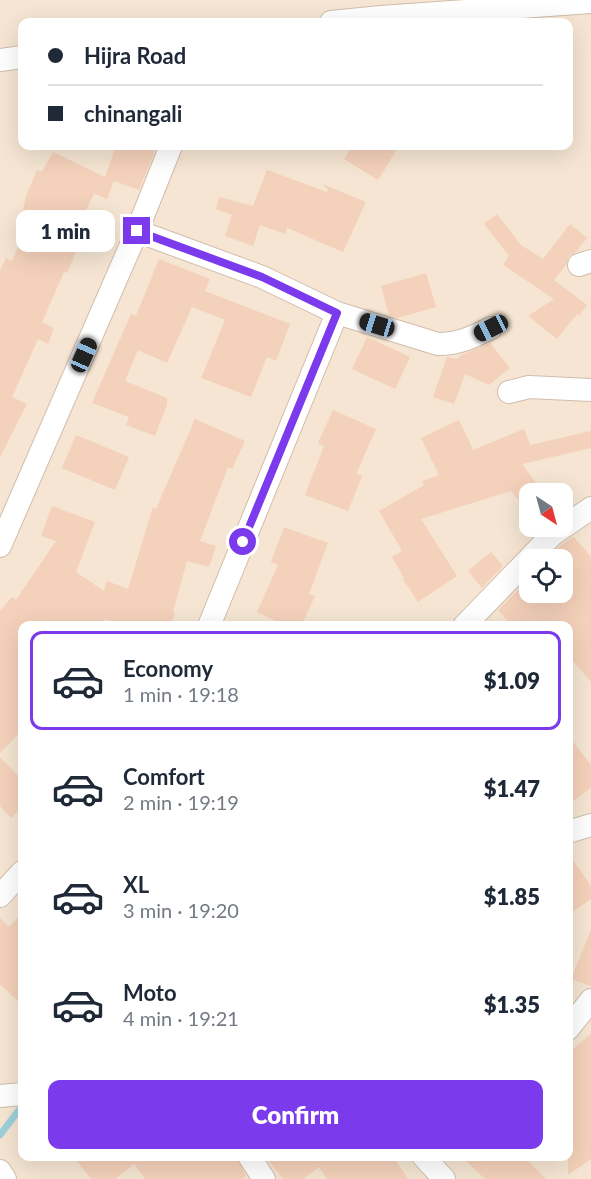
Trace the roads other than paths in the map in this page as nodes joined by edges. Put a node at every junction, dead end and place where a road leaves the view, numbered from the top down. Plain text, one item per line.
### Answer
1 (591, 2) edge
2 (371, 18) edge
3 (18, 58) edge
4 (0, 60) edge
5 (169, 150) edge
6 (137, 231) junction
7 (337, 313) junction
8 (491, 328) dead end
9 (591, 390) edge
10 (509, 392) dead end
11 (591, 508) edge
12 (0, 546) edge
13 (211, 621) edge
14 (469, 621) edge
15 (591, 825) edge
16 (573, 830) edge
17 (18, 876) edge
18 (0, 896) edge
19 (591, 1000) edge
20 (573, 1023) edge
21 (18, 1094) edge
22 (0, 1096) edge
23 (252, 1161) edge
24 (0, 1171) edge
25 (5, 1179) edge
26 (264, 1179) edge

1 - 2 street
3 - 4 street
5 - 6 street
6 - 7 street
6 - 12 street
7 - 8 street
7 - 13 street
9 - 10 street
11 - 14 street
15 - 16 street
17 - 18 street
19 - 20 street
21 - 22 street
23 - 26 street
24 - 25 street

